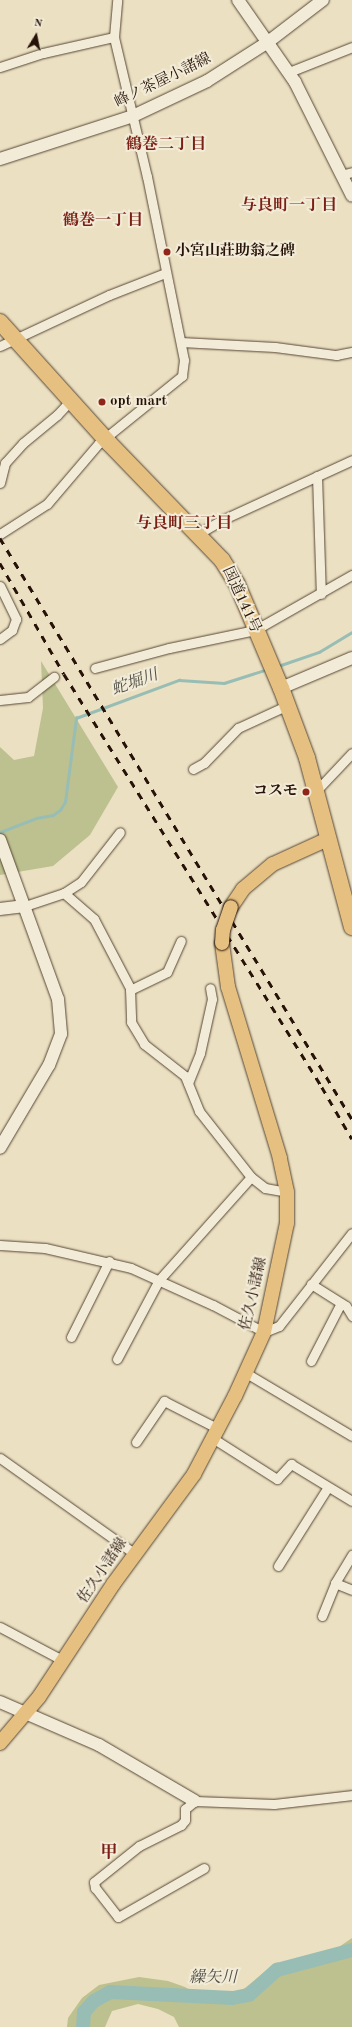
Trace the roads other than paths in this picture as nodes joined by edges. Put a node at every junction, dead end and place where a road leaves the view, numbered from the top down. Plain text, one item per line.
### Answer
1 (117, 0) edge
2 (238, 0) edge
3 (323, 0) edge
4 (114, 37) junction
5 (268, 42) junction
6 (352, 47) edge
7 (0, 67) edge
8 (289, 72) junction
9 (133, 116) junction
10 (0, 158) edge
11 (346, 173) edge
12 (352, 196) edge
13 (165, 273) junction
14 (0, 322) edge
15 (15, 340) junction
16 (181, 342) junction
17 (0, 346) edge
18 (352, 352) edge
19 (71, 400) junction
20 (105, 438) junction
21 (352, 460) edge
22 (317, 476) junction
23 (0, 482) edge
24 (0, 534) edge
25 (196, 535) junction
26 (352, 574) edge
27 (0, 586) edge
28 (321, 594) junction
29 (255, 630) junction
30 (0, 639) edge
31 (352, 658) edge
32 (95, 668) dead end
33 (54, 677) dead end
34 (281, 688) junction
35 (0, 700) edge
36 (288, 705) junction
37 (352, 753) edge
38 (193, 769) dead end
39 (317, 790) junction
40 (120, 832) dead end
41 (328, 839) junction
42 (0, 840) edge
43 (64, 893) junction
44 (25, 906) junction
45 (0, 909) edge
46 (352, 927) edge
47 (181, 942) dead end
48 (210, 988) dead end
49 (130, 990) junction
50 (188, 1083) junction
51 (0, 1148) edge
52 (251, 1177) junction
53 (287, 1192) junction
54 (352, 1233) edge
55 (0, 1245) edge
56 (109, 1261) junction
57 (159, 1280) junction
58 (311, 1284) junction
59 (342, 1303) junction
60 (352, 1316) edge
61 (264, 1332) junction
62 (71, 1337) dead end
63 (117, 1359) dead end
64 (311, 1361) dead end
65 (246, 1374) junction
66 (216, 1434) junction
67 (352, 1436) edge
68 (136, 1442) dead end
69 (0, 1458) edge
70 (328, 1487) junction
71 (352, 1501) edge
72 (135, 1554) junction
73 (352, 1555) edge
74 (278, 1566) dead end
75 (335, 1583) junction
76 (352, 1590) edge
77 (322, 1616) dead end
78 (0, 1627) edge
79 (64, 1661) junction
80 (0, 1702) edge
81 (25, 1713) junction
82 (0, 1743) edge
83 (352, 1795) edge
84 (195, 1801) junction
85 (204, 1868) dead end

1 - 4 street
2 - 5 street
3 - 5 street, 峰ノ茶屋小諸線
4 - 7 street
4 - 9 street
5 - 8 street
5 - 9 street, 峰ノ茶屋小諸線
6 - 8 street
8 - 11 street
9 - 10 street, 峰ノ茶屋小諸線
9 - 13 street
11 - 12 street
13 - 15 street
13 - 16 street
14 - 15 highway, 国道141号
15 - 17 street
15 - 19 highway, 国道141号
16 - 18 street
16 - 20 street
19 - 20 highway, 国道141号
19 - 23 street
20 - 24 street
20 - 25 highway, 国道141号
21 - 22 street
22 - 25 street
22 - 28 street
25 - 29 highway, 国道141号
26 - 28 street
27 - 30 street
28 - 29 street
29 - 32 street
29 - 34 highway, 国道141号
31 - 34 street
33 - 35 street
34 - 36 highway, 国道141号
36 - 38 street
36 - 39 highway, 国道141号
37 - 39 street
39 - 41 highway, 国道141号
40 - 43 street
41 - 46 highway, 国道141号
41 - 53 main road, 佐久小諸線, bridge
42 - 44 street
43 - 44 street
43 - 49 street
44 - 45 street
44 - 51 street
47 - 49 street
48 - 50 street
49 - 50 street
50 - 52 street
52 - 53 street
52 - 57 street
53 - 61 main road, 佐久小諸線
54 - 58 street
55 - 56 street
56 - 57 street
56 - 62 street
57 - 61 street
57 - 63 street
58 - 59 street
58 - 61 street
59 - 60 street
59 - 64 street
61 - 65 main road, 佐久小諸線
65 - 66 main road, 佐久小諸線
65 - 67 street
66 - 68 street
66 - 70 street
66 - 72 main road, 佐久小諸線
69 - 72 street
70 - 71 street
70 - 74 street
72 - 79 main road, 佐久小諸線
73 - 75 street
75 - 76 street
75 - 77 street
78 - 79 street
79 - 81 main road, 佐久小諸線
80 - 81 street
81 - 82 main road, 佐久小諸線
81 - 84 street
83 - 84 street
84 - 85 street

